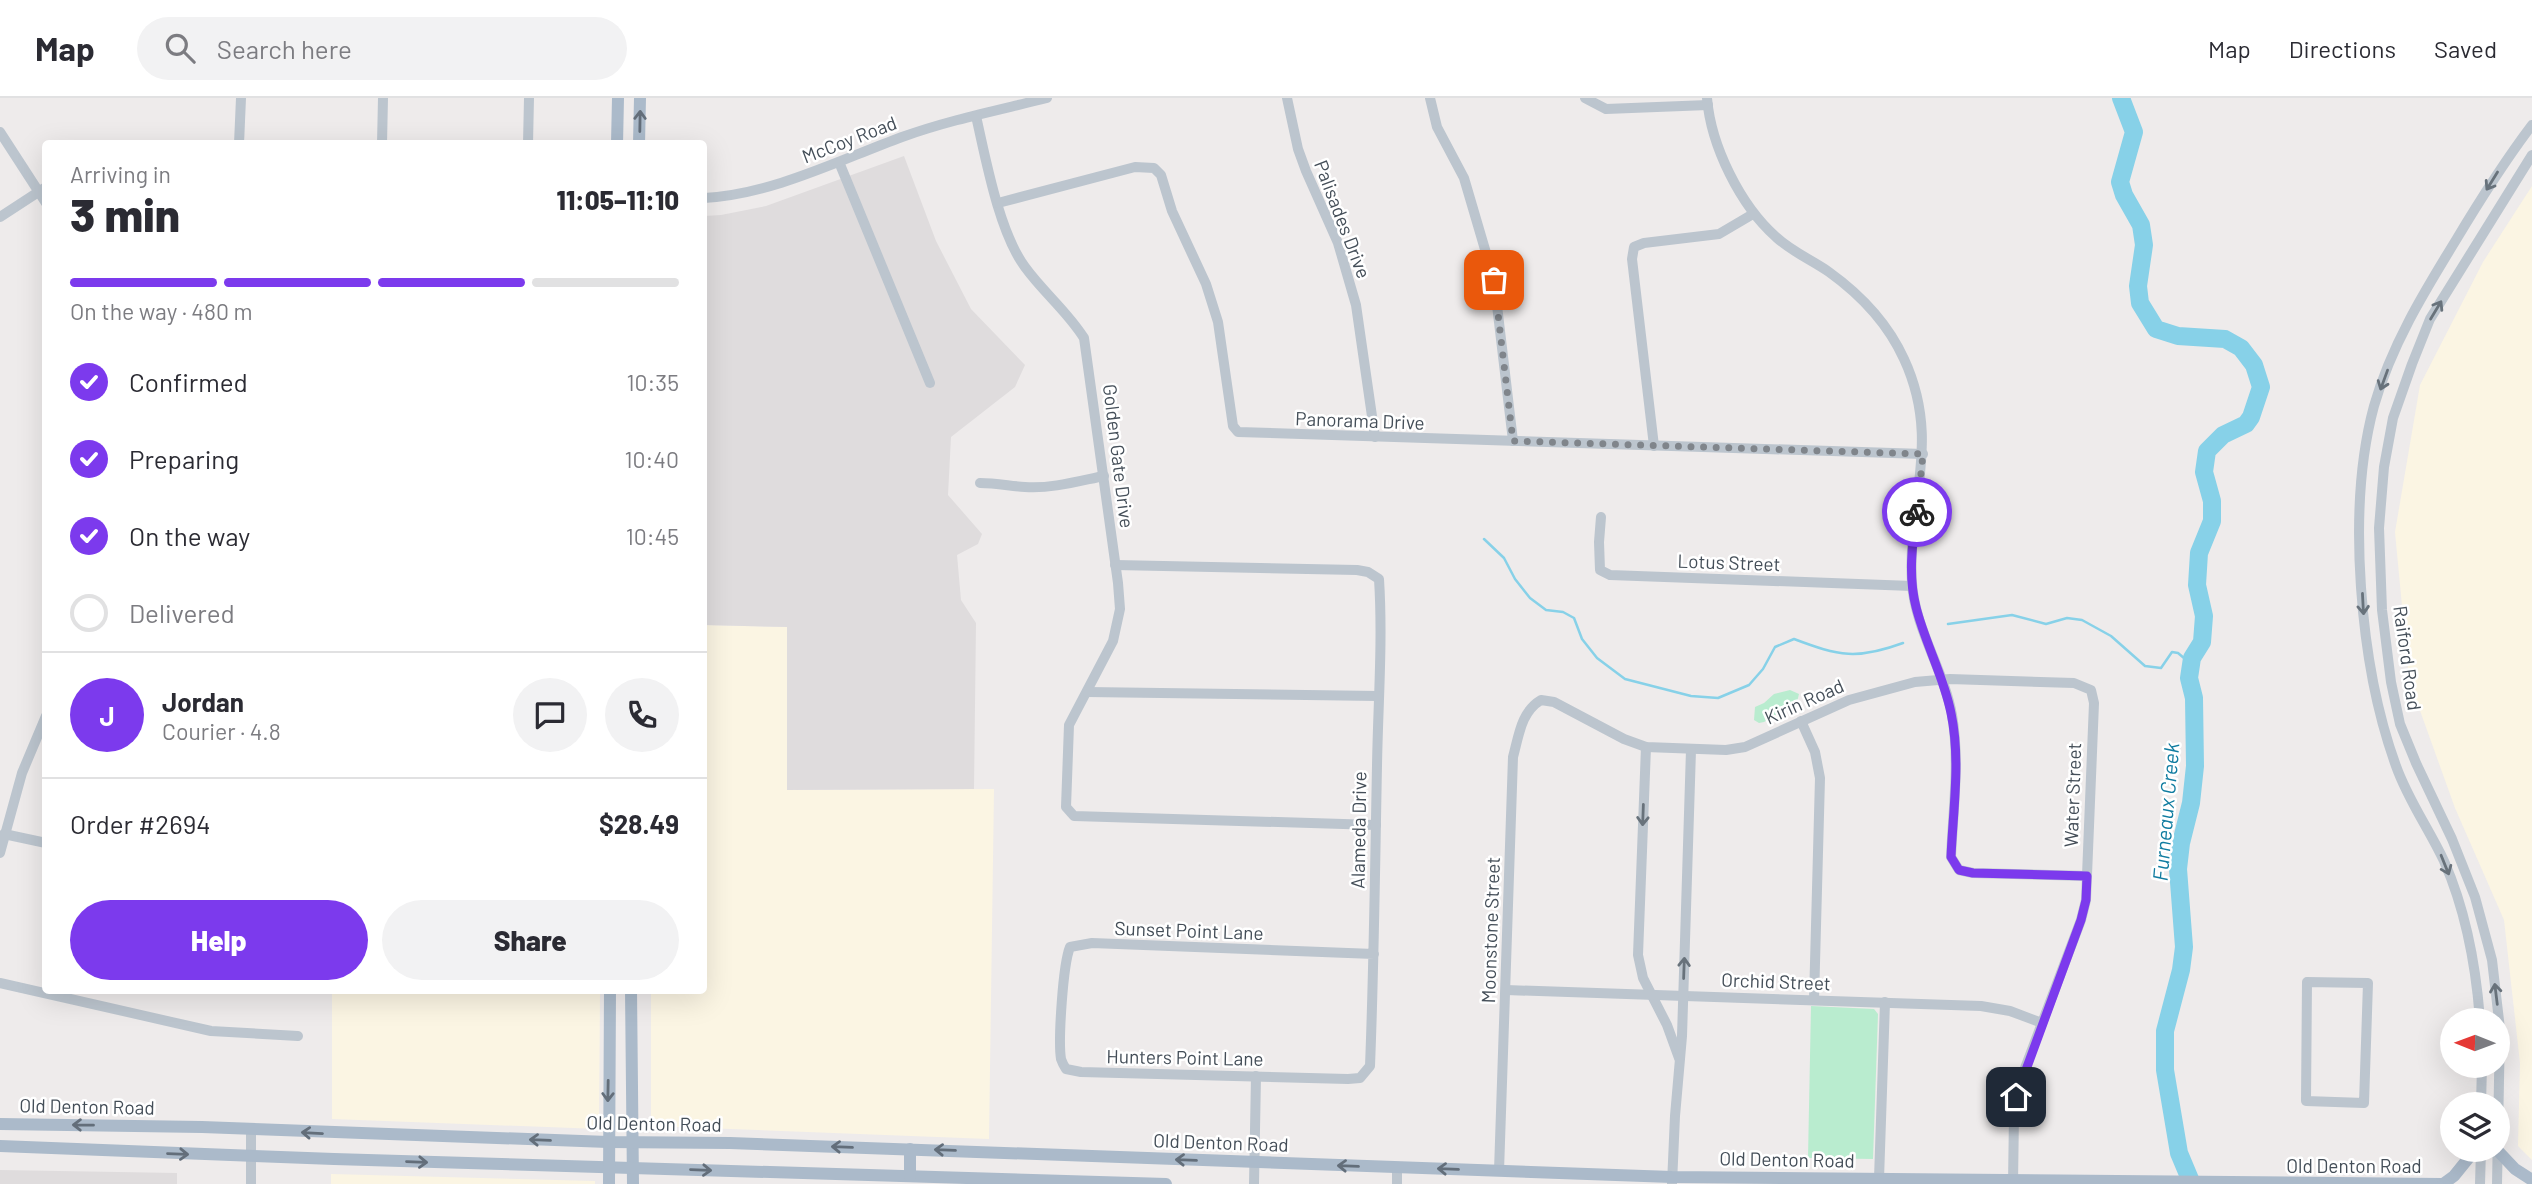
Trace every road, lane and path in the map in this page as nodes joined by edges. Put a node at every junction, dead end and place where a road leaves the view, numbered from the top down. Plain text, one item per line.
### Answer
1 (241, 98) edge
2 (383, 98) edge
3 (529, 98) edge
4 (618, 98) edge
5 (640, 98) edge
6 (1047, 98) edge
7 (1287, 98) edge
8 (1430, 98) edge
9 (1585, 98) edge
10 (1025, 101) edge
11 (1707, 102) edge
12 (976, 117) junction
13 (2532, 125) edge
14 (0, 132) edge
15 (239, 140) edge
16 (382, 140) edge
17 (528, 140) edge
18 (617, 140) edge
19 (639, 140) edge
20 (2532, 155) edge
21 (839, 162) junction
22 (42, 189) edge
23 (707, 198) edge
24 (998, 203) junction
25 (1753, 214) junction
26 (0, 217) edge
27 (930, 383) dead end
28 (1374, 437) junction
29 (1513, 441) junction
30 (1654, 446) junction
31 (1923, 454) junction
32 (1104, 476) junction
33 (980, 483) dead end
34 (1601, 517) dead end
35 (1115, 565) junction
36 (1912, 586) junction
37 (1941, 679) junction
38 (2091, 690) joint
39 (1087, 692) junction
40 (1378, 696) junction
41 (1541, 700) joint
42 (1801, 721) junction
43 (42, 726) edge
44 (1646, 747) junction
45 (1691, 750) junction
46 (1376, 825) junction
47 (4, 834) junction
48 (42, 842) edge
49 (0, 853) edge
50 (2087, 876) junction
51 (2475, 897) junction
52 (2459, 902) junction
53 (1374, 954) junction
54 (0, 983) edge
55 (1506, 990) junction
56 (42, 993) edge
57 (48, 994) edge
58 (610, 994) edge
59 (631, 994) edge
60 (1650, 995) junction
61 (1683, 996) junction
62 (1814, 1000) junction
63 (1885, 1002) junction
64 (2479, 1008) edge
65 (1062, 1013) joint
66 (2042, 1023) junction
67 (298, 1036) dead end
68 (1679, 1061) junction
69 (1256, 1076) junction
70 (1360, 1078) joint
71 (2499, 1092) edge
72 (2318, 1102) joint
73 (0, 1124) edge
74 (251, 1130) junction
75 (394, 1136) junction
76 (634, 1141) junction
77 (608, 1142) junction
78 (0, 1146) edge
79 (910, 1149) junction
80 (251, 1156) junction
81 (393, 1161) junction
82 (1255, 1162) junction
83 (2465, 1162) edge
84 (2481, 1162) edge
85 (2498, 1162) edge
86 (2509, 1162) edge
87 (609, 1167) junction
88 (633, 1167) junction
89 (1397, 1168) junction
90 (1499, 1171) junction
91 (910, 1176) junction
92 (1672, 1180) edge
93 (1879, 1180) junction
94 (2532, 1180) edge
95 (2013, 1181) edge
96 (251, 1184) edge
97 (609, 1184) edge
98 (633, 1184) edge
99 (1166, 1184) edge
100 (1254, 1184) edge
101 (1397, 1184) edge
102 (2290, 1184) edge
103 (2442, 1184) edge
104 (2480, 1184) edge
105 (2497, 1184) edge

1 - 15 street
2 - 16 street
3 - 17 street
4 - 18 main road
19 -> 5 main road
6 - 10 street, McCoy Road
7 - 28 street, Palisades Drive
8 - 29 street
9 - 11 street
10 - 12 street, McCoy Road
11 - 25 street
12 - 21 street, McCoy Road
12 - 24 street, Golden Gate Drive
13 -> 52 street, Raiford Road
14 - 22 street
51 -> 20 street, Raiford Road
21 - 23 street, McCoy Road
21 - 27 street
22 - 26 street
24 - 28 street, Panorama Drive
24 - 32 street, Golden Gate Drive
25 - 30 street
25 - 31 street
28 - 29 street, Panorama Drive
29 - 30 street, Panorama Drive
30 - 31 street, Panorama Drive
31 - 36 street
32 - 33 street
32 - 35 street, Golden Gate Drive
34 - 36 street, Lotus Street
35 - 39 street, Golden Gate Drive
35 - 40 street, Alameda Drive
36 - 37 street
37 - 38 street, Kirin Road
37 - 42 street, Kirin Road
37 - 50 street
38 - 50 street, Water Street
39 - 40 street
39 - 46 street, Golden Gate Drive
40 - 46 street, Alameda Drive
41 - 44 street, Kirin Road
41 - 55 street, Moonstone Street
42 - 45 street, Kirin Road
42 - 62 street
43 - 47 street
44 - 45 street, Kirin Road
44 -> 60 street
61 -> 45 street
46 - 53 street, Alameda Drive
47 - 48 street
47 - 49 street
50 - 66 street, Water Street
51 - 52 street
71 -> 51 street, Raiford Road
52 - 64 street, Raiford Road
53 - 65 street, Sunset Point Lane
53 - 70 street, Alameda Drive
54 - 56 street
55 - 60 street, Orchid Street
55 - 90 street, Moonstone Street
57 - 67 street
58 -> 77 main road
59 - 76 main road
60 - 61 street, Orchid Street
60 - 68 street
61 - 62 street, Orchid Street
61 - 68 street
62 - 63 street, Orchid Street
63 - 66 street, Orchid Street
63 - 93 street
65 - 69 street, Hunters Point Lane
66 - 95 street, Water Street
68 - 92 street
69 - 70 street, Hunters Point Lane
69 - 82 street
72 - 72 street
74 -> 73 main road, Old Denton Road
75 -> 74 main road, Old Denton Road
74 - 80 street
77 -> 75 main road, Old Denton Road
75 - 81 main road
76 - 77 main road, Old Denton Road
79 -> 76 main road, Old Denton Road
76 - 88 main road
77 - 87 main road
78 -> 80 main road
82 -> 79 main road, Old Denton Road
79 - 91 main road
80 - 81 main road
80 - 96 street
81 -> 87 main road
89 -> 82 main road, Old Denton Road
82 - 100 street
83 - 103 main road
84 - 104 street
85 - 105 street, Raiford Road
86 - 94 main road
87 - 88 main road
87 - 97 main road
88 -> 91 main road
88 - 98 main road
90 -> 89 main road, Old Denton Road
89 - 101 street
90 - 92 main road, Old Denton Road
91 - 99 main road
92 - 93 main road, Old Denton Road
93 - 95 main road, Old Denton Road
95 - 102 main road, Old Denton Road
102 - 103 main road, Old Denton Road

